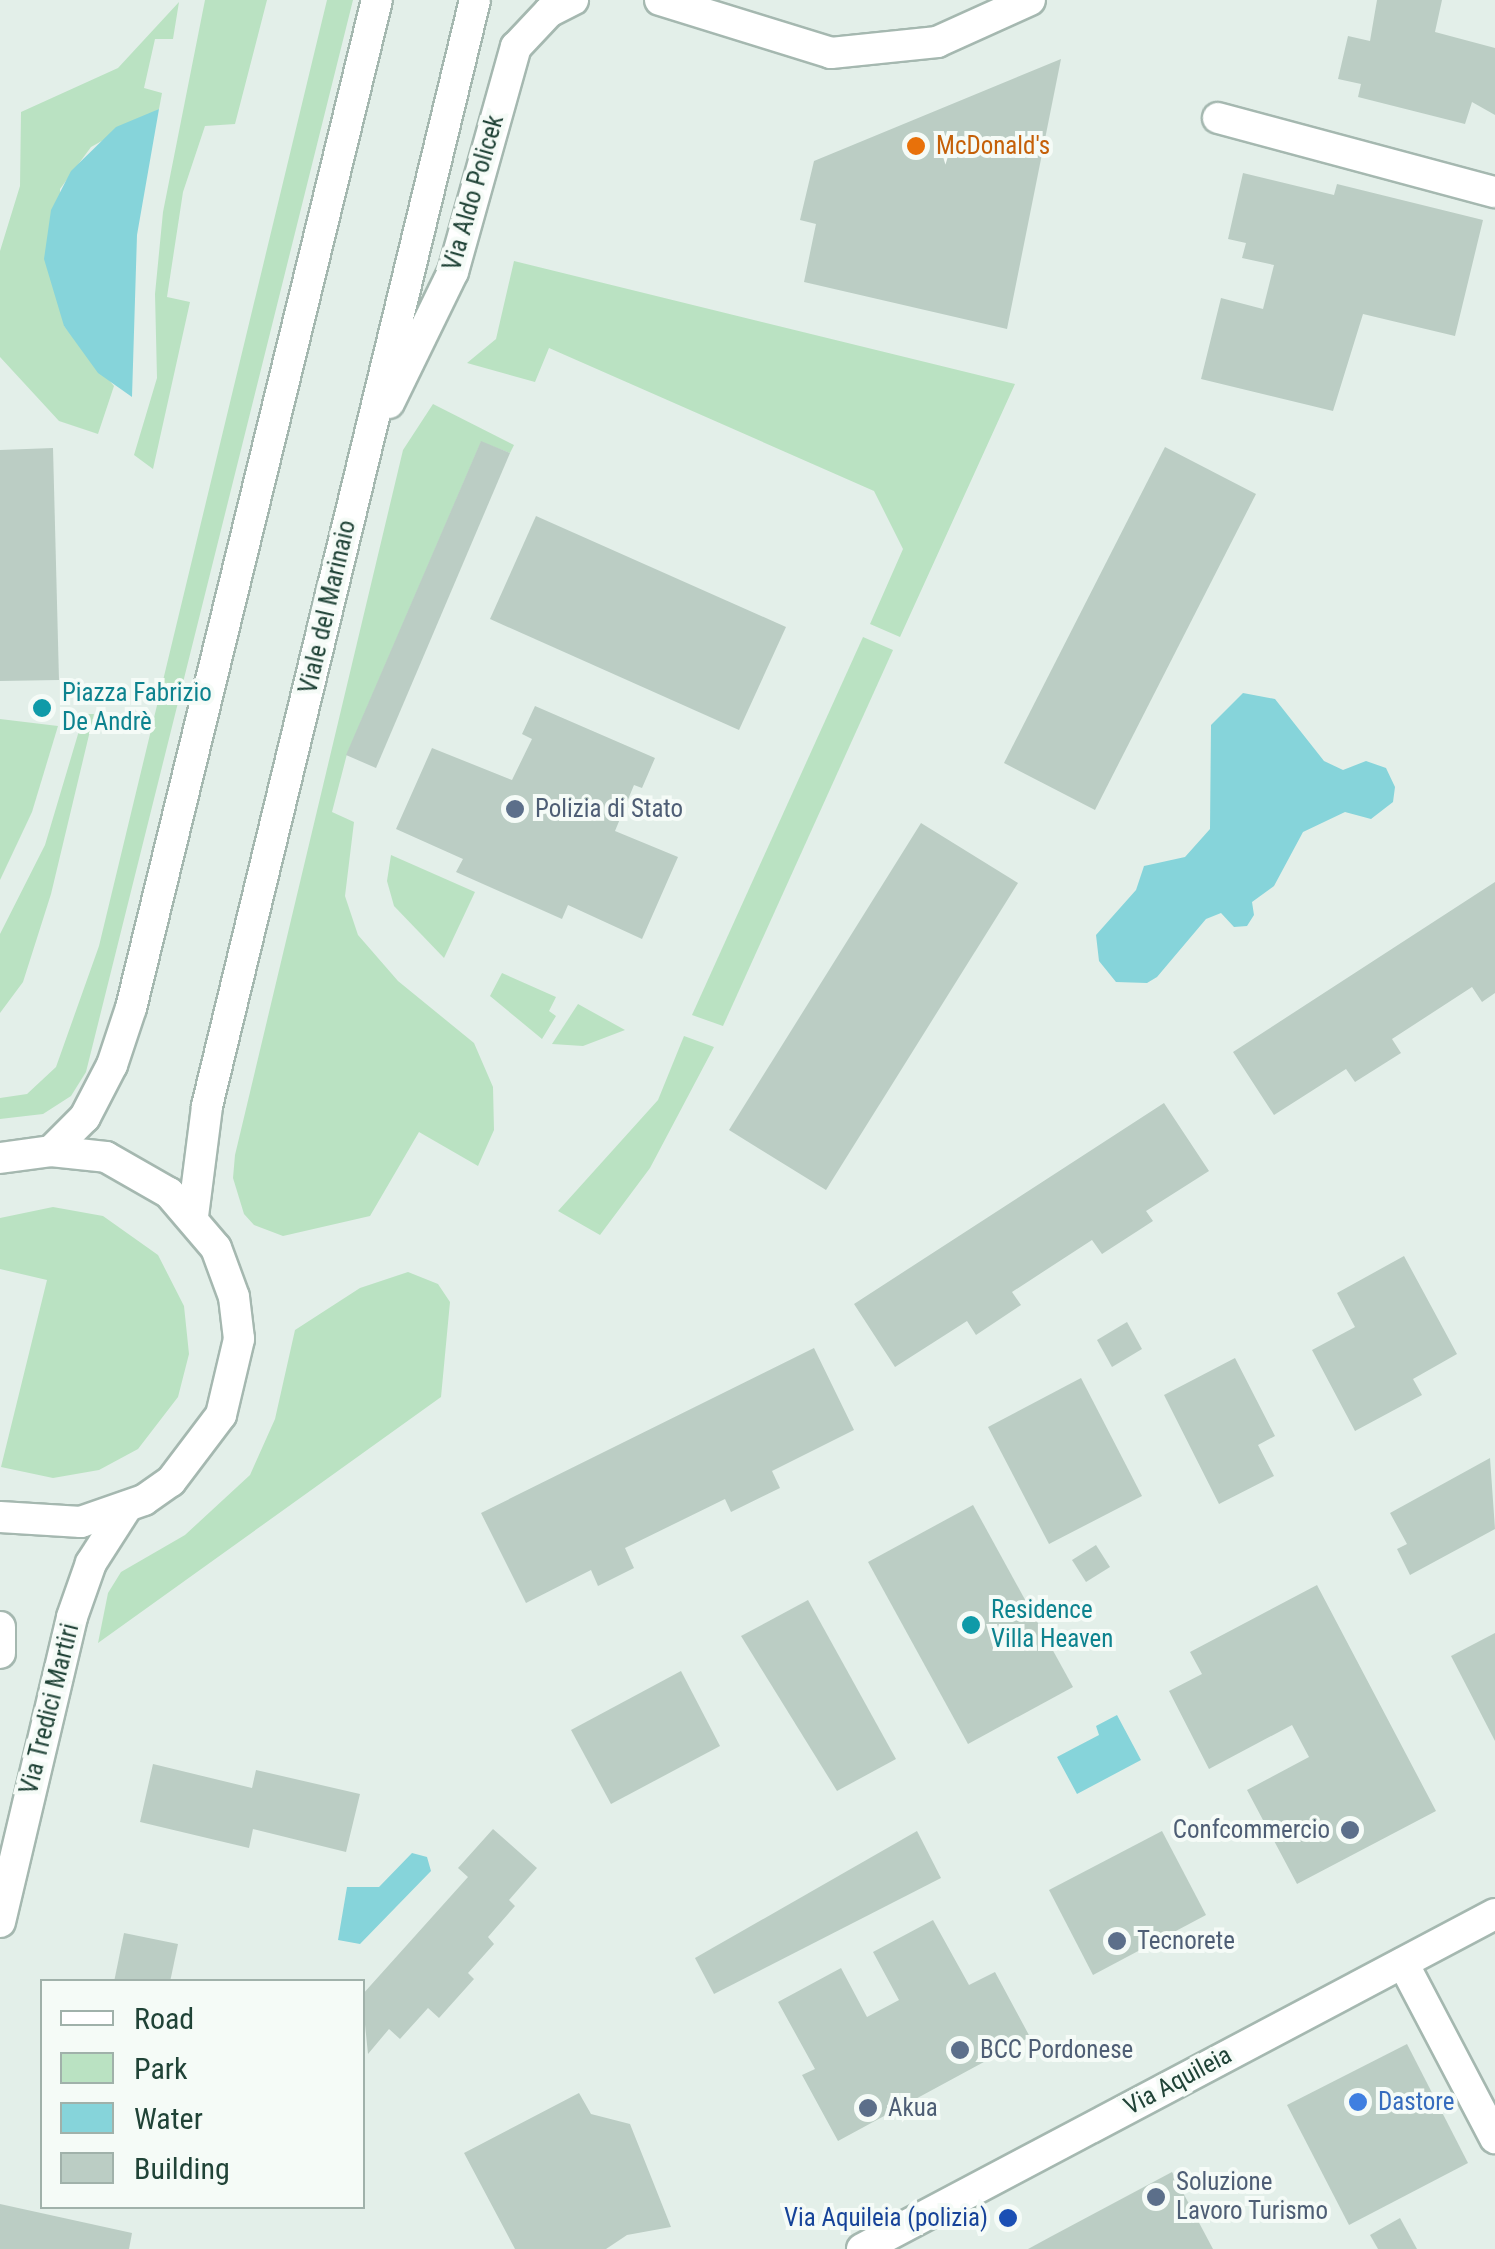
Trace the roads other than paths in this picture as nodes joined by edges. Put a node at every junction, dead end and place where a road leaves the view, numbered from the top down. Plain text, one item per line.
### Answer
1 (377, 0) edge
2 (475, 0) edge
3 (572, 0) edge
4 (660, 0) edge
5 (1030, 0) edge
6 (1218, 118) dead end
7 (1495, 192) edge
8 (364, 456) junction
9 (51, 1150) junction
10 (0, 1158) edge
11 (194, 1216) junction
12 (127, 1507) junction
13 (0, 1517) edge
14 (0, 1627) edge
15 (0, 1654) edge
16 (1495, 1914) edge
17 (0, 1922) edge
18 (1403, 1962) junction
19 (1495, 2138) edge
20 (862, 2249) edge

1 - 9 street
2 - 8 street, Viale del Marinaio
3 - 8 street, Via Aldo Policek
4 - 5 street
6 - 7 street
8 - 11 street, Viale del Marinaio
9 - 10 street
9 - 11 street
11 - 12 street
12 - 13 street
12 - 17 street, Via Tredici Martiri
14 - 15 street
16 - 18 street, Via Aquileia
18 - 19 street
18 - 20 street, Via Aquileia

